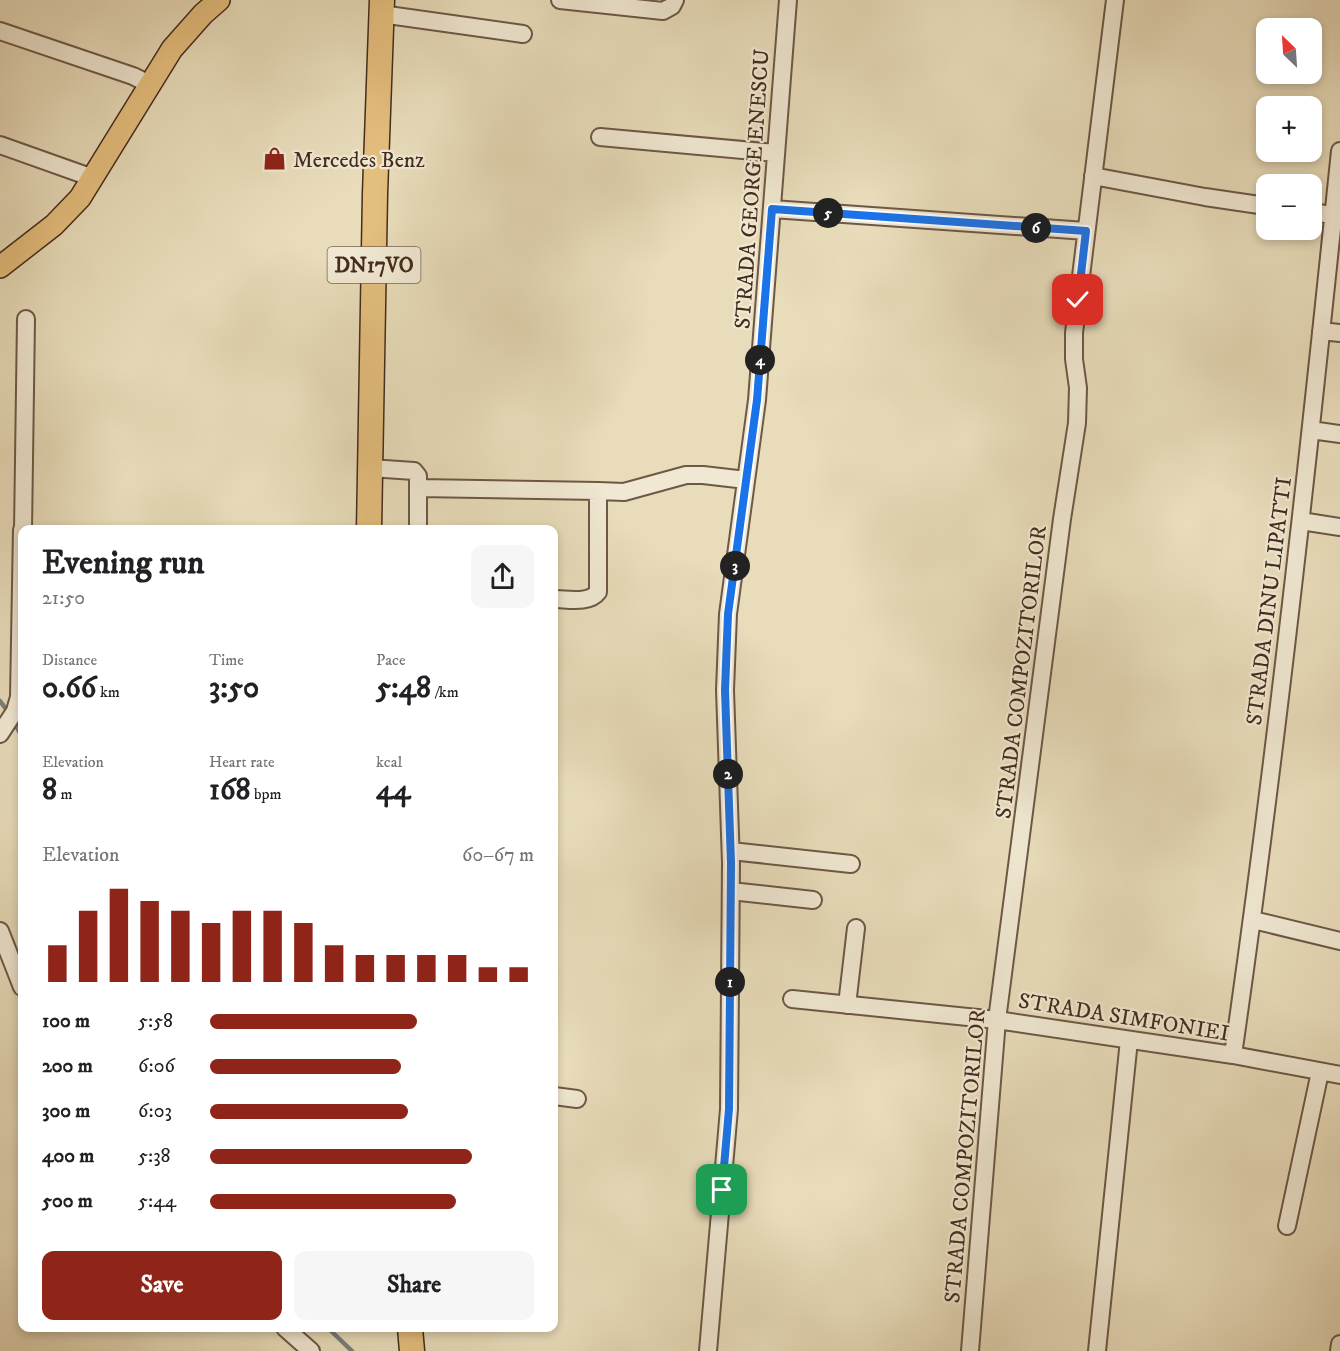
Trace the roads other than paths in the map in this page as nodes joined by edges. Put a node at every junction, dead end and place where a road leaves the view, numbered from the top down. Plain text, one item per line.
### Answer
1 (219, 0) edge
2 (566, 0) edge
3 (675, 0) edge
4 (788, 0) edge
5 (1115, 0) edge
6 (382, 7) edge
7 (0, 31) edge
8 (523, 34) dead end
9 (149, 84) junction
10 (600, 137) dead end
11 (0, 146) edge
12 (1340, 151) edge
13 (776, 153) junction
14 (1093, 176) junction
15 (93, 178) junction
16 (1256, 205) edge
17 (772, 209) junction
18 (1322, 214) edge
19 (1337, 216) edge
20 (1086, 231) junction
21 (0, 267) edge
22 (26, 319) dead end
23 (1321, 331) junction
24 (1340, 333) edge
25 (1311, 430) junction
26 (1340, 434) edge
27 (370, 468) junction
28 (746, 480) junction
29 (419, 488) junction
30 (598, 491) junction
31 (1301, 520) junction
32 (22, 525) edge
33 (369, 525) edge
34 (418, 525) edge
35 (1340, 526) edge
36 (558, 599) edge
37 (18, 699) edge
38 (8, 721) edge
39 (730, 851) junction
40 (851, 864) dead end
41 (731, 891) junction
42 (813, 900) dead end
43 (1253, 920) junction
44 (856, 928) dead end
45 (0, 931) edge
46 (1340, 941) edge
47 (18, 977) edge
48 (792, 999) dead end
49 (847, 1005) junction
50 (997, 1020) junction
51 (1129, 1040) junction
52 (1233, 1055) junction
53 (1320, 1071) junction
54 (1340, 1075) edge
55 (558, 1096) edge
56 (578, 1099) dead end
57 (1287, 1226) dead end
58 (290, 1332) edge
59 (410, 1332) edge
60 (1340, 1344) edge
61 (311, 1351) edge
62 (412, 1351) edge
63 (708, 1351) edge
64 (970, 1351) edge
65 (1097, 1351) edge
66 (1339, 1351) edge

1 - 9 main road
2 - 3 street
4 - 13 street, STRADA GEORGE ENESCU
5 - 14 street, STRADA COMPOZITORILOR
6 - 8 street
6 - 27 highway, DN17VO
7 - 9 street
9 - 15 main road
10 - 13 street
11 - 15 street
12 - 19 street, STRADA DINU LIPATTI
13 - 17 street, STRADA GEORGE ENESCU
14 - 16 street
14 - 20 street, STRADA COMPOZITORILOR
15 - 21 main road
17 - 20 street
17 - 28 street, STRADA GEORGE ENESCU
18 - 19 street
19 - 23 street, STRADA DINU LIPATTI
20 - 50 street, STRADA COMPOZITORILOR
22 - 32 street
23 - 24 street
23 - 25 street, STRADA DINU LIPATTI
25 - 26 street
25 - 31 street, STRADA DINU LIPATTI
27 - 29 street
27 - 33 highway, DN17VO
28 - 30 street
28 - 39 street, STRADA GEORGE ENESCU
29 - 30 street
29 - 34 street
30 - 36 street
31 - 35 street
31 - 43 street, STRADA DINU LIPATTI
37 - 38 street
39 - 40 street
39 - 41 street, STRADA GEORGE ENESCU
41 - 42 street
41 - 63 street, STRADA GEORGE ENESCU
43 - 46 street
43 - 52 street, STRADA DINU LIPATTI
44 - 49 street
45 - 47 street
48 - 49 street, STRADA SIMFONIEI
49 - 50 street, STRADA SIMFONIEI
50 - 51 street, STRADA SIMFONIEI
50 - 64 street, STRADA COMPOZITORILOR
51 - 52 street, STRADA SIMFONIEI
51 - 65 street
52 - 53 street, STRADA SIMFONIEI
53 - 54 street, STRADA SIMFONIEI
53 - 57 street
55 - 56 street
58 - 61 street
59 - 62 highway
60 - 66 street

